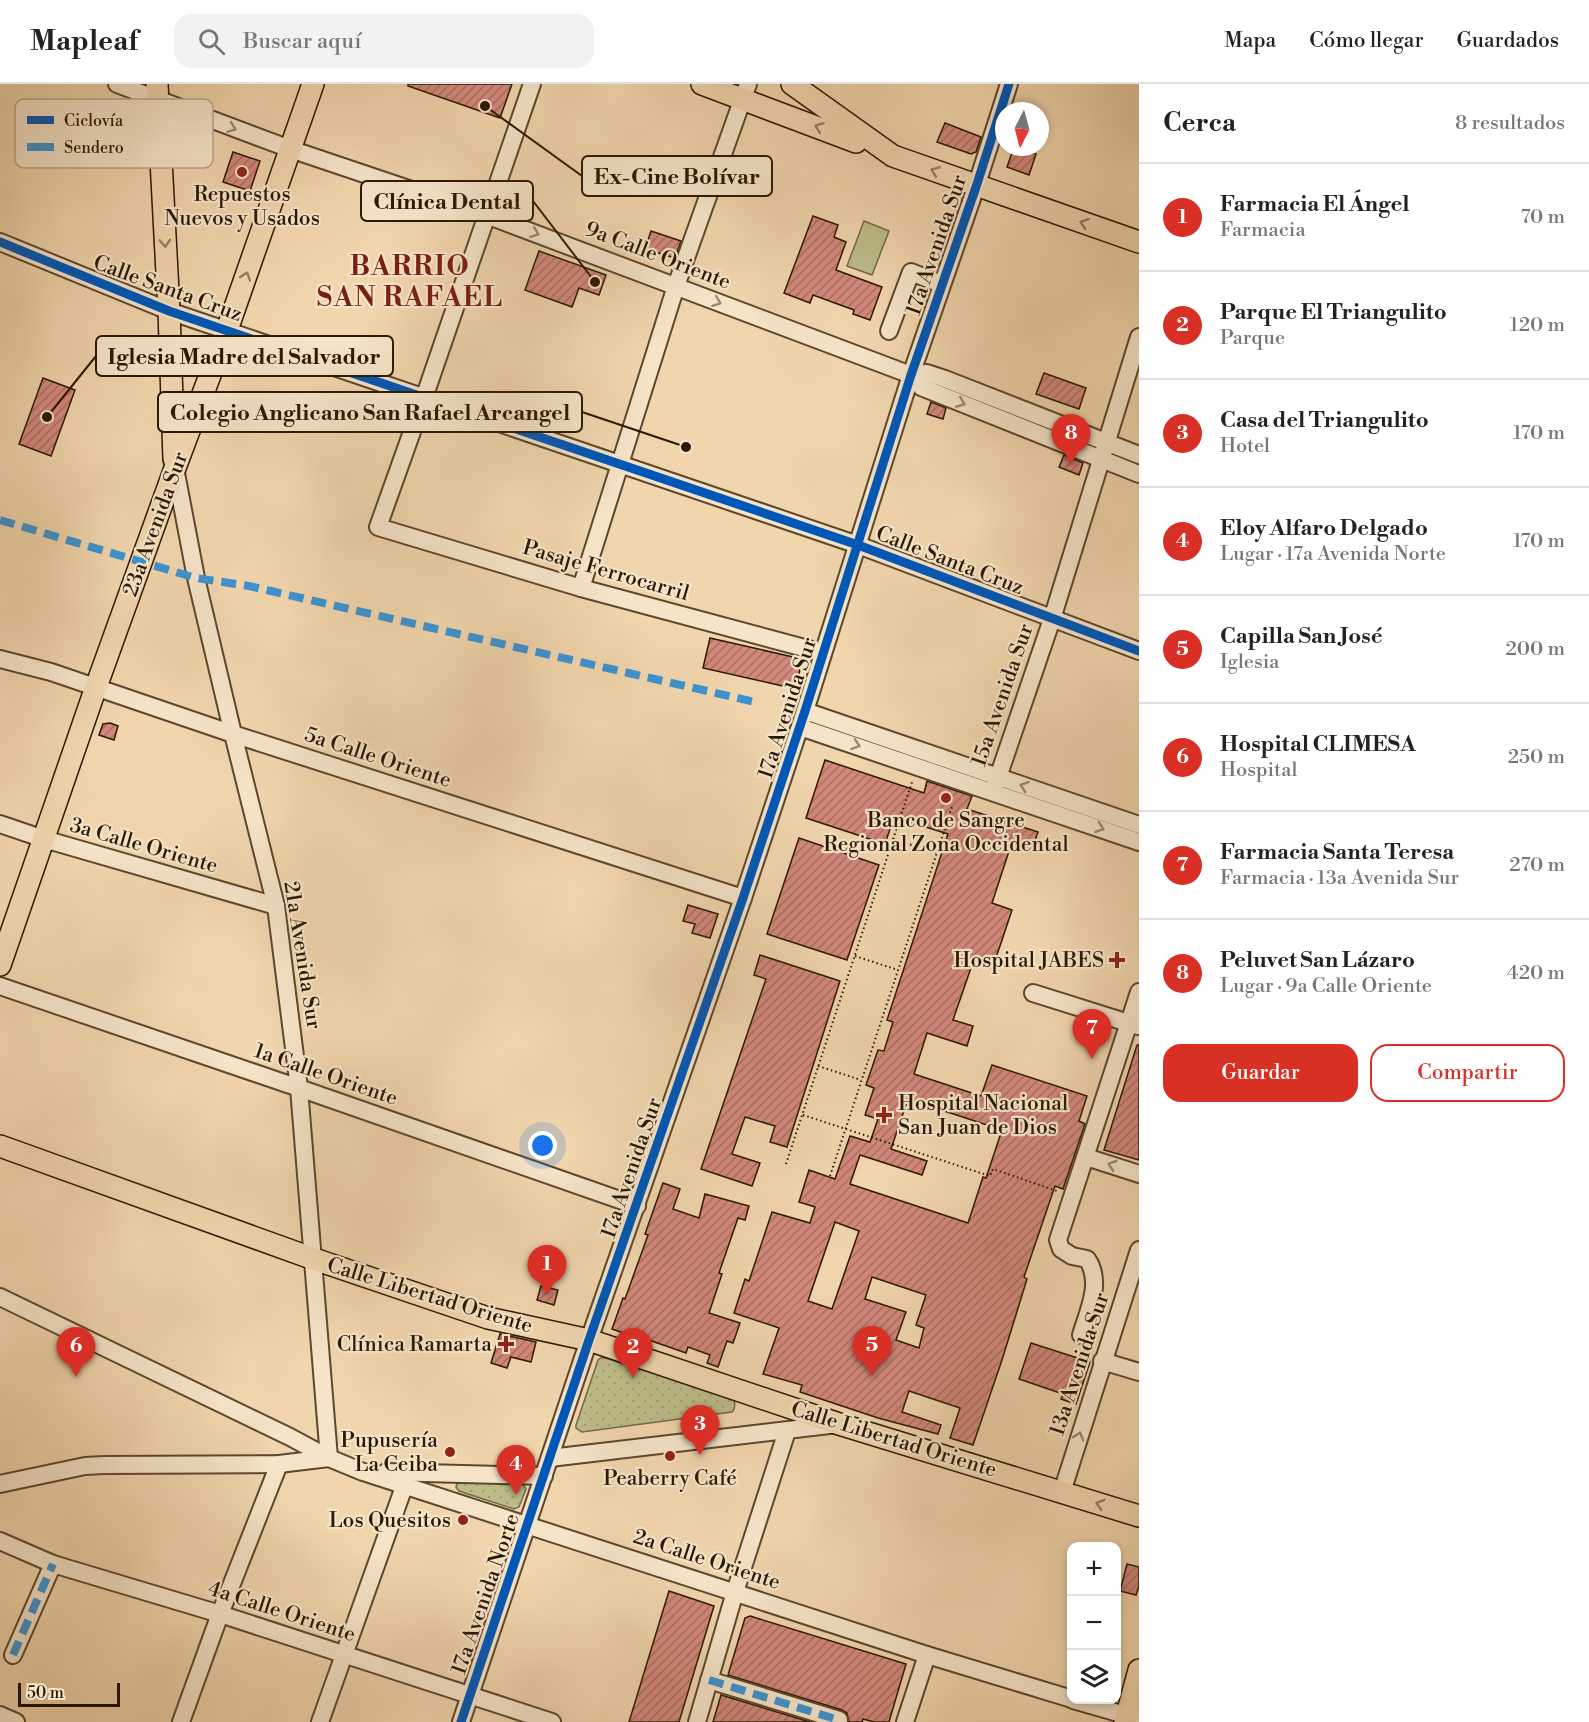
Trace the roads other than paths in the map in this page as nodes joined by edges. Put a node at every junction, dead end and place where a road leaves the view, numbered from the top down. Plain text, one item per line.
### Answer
1 (117, 84) edge
2 (313, 84) edge
3 (532, 84) edge
4 (702, 84) edge
5 (792, 84) edge
6 (1009, 84) edge
7 (157, 92) edge
8 (746, 92) edge
9 (173, 99) edge
10 (213, 116) edge
11 (290, 149) junction
12 (893, 156) junction
13 (162, 168) edge
14 (976, 187) junction
15 (486, 215) junction
16 (0, 242) edge
17 (1139, 242) edge
18 (941, 284) junction
19 (676, 286) junction
20 (170, 311) junction
21 (227, 330) junction
22 (888, 331) dead end
23 (1139, 337) edge
24 (911, 375) junction
25 (424, 398) junction
26 (1106, 443) junction
27 (1139, 455) edge
28 (1101, 460) junction
29 (621, 464) junction
30 (175, 468) junction
31 (1139, 474) edge
32 (858, 544) junction
33 (581, 588) junction
34 (1052, 619) junction
35 (1139, 651) edge
36 (823, 653) junction
37 (0, 659) edge
38 (96, 687) junction
39 (803, 719) junction
40 (233, 734) junction
41 (996, 784) junction
42 (0, 824) edge
43 (1139, 825) edge
44 (44, 839) junction
45 (1139, 842) edge
46 (743, 898) junction
47 (276, 906) junction
48 (0, 965) edge
49 (0, 986) edge
50 (1139, 992) edge
51 (1033, 993) dead end
52 (1134, 1025) edge
53 (299, 1088) junction
54 (0, 1146) edge
55 (1086, 1157) junction
56 (1139, 1174) edge
57 (637, 1206) junction
58 (1139, 1250) edge
59 (314, 1259) junction
60 (0, 1297) edge
61 (1081, 1335) dead end
62 (589, 1340) junction
63 (1102, 1361) junction
64 (1139, 1372) edge
65 (838, 1424) junction
66 (787, 1431) junction
67 (329, 1458) junction
68 (550, 1458) junction
69 (279, 1464) junction
70 (363, 1472) junction
71 (544, 1476) junction
72 (405, 1484) junction
73 (0, 1485) edge
74 (1062, 1492) junction
75 (1139, 1516) edge
76 (527, 1525) junction
77 (0, 1541) edge
78 (53, 1564) junction
79 (735, 1592) junction
80 (220, 1614) junction
81 (344, 1654) junction
82 (13, 1655) dead end
83 (927, 1655) junction
84 (1139, 1670) edge
85 (709, 1680) junction
86 (470, 1697) junction
87 (1067, 1697) edge
88 (1086, 1704) edge
89 (0, 1715) edge
90 (1130, 1719) edge
91 (839, 1720) dead end
92 (16, 1722) edge
93 (181, 1722) edge
94 (320, 1722) edge
95 (461, 1722) edge
96 (552, 1722) edge
97 (697, 1722) edge
98 (905, 1722) edge

1 - 7 street, 9a Calle Oriente
2 - 11 main road, 23a Avenida Sur
3 - 15 street
4 - 8 main road
5 - 12 main road
6 - 14 street, 17a Avenida Sur
7 -> 9 street, 9a Calle Oriente
12 -> 8 main road
8 - 19 street
10 -> 11 street, 9a Calle Oriente
11 - 15 street, 9a Calle Oriente
21 -> 11 main road, 23a Avenida Sur
14 -> 12 main road
13 -> 20 main road
17 -> 14 main road
14 - 18 street, 17a Avenida Sur
15 -> 19 street, 9a Calle Oriente
15 - 25 street
16 - 20 street, Calle Santa Cruz
18 - 22 street
18 - 24 street, 17a Avenida Sur
19 -> 24 street, 9a Calle Oriente
19 - 29 street
20 - 21 street, Calle Santa Cruz
20 - 30 main road
21 - 25 street, Calle Santa Cruz
21 - 30 main road, 23a Avenida Sur
23 - 26 street, 15a Avenida Sur
24 - 26 street, 9a Calle Oriente
24 -> 28 street, 9a Calle Oriente
24 - 32 street, 17a Avenida Sur
25 - 29 street, Calle Santa Cruz
25 - 33 street, Pasaje Ferrocarril
26 - 27 street, 9a Calle Oriente
26 - 28 street, 15a Avenida Sur
28 - 31 street, 9a Calle Oriente
28 - 34 street, 15a Avenida Sur
29 - 32 street, Calle Santa Cruz
29 - 33 street
30 - 38 main road, 23a Avenida Sur
30 - 40 street, 21a Avenida Sur
32 - 34 street, Calle Santa Cruz
32 - 36 street, 17a Avenida Sur
33 - 36 street, Pasaje Ferrocarril
34 - 35 street, Calle Santa Cruz
34 - 41 street, 15a Avenida Sur
36 - 39 street, 17a Avenida Sur
37 - 38 street, 5a Calle Oriente
38 - 40 street, 5a Calle Oriente
38 - 44 main road, 23a Avenida Sur
39 - 41 street
39 - 46 street, 17a Avenida Sur
40 - 46 street, 5a Calle Oriente
40 - 47 street, 21a Avenida Sur
43 -> 41 street
41 -> 45 street
42 - 44 street, 3a Calle Oriente
44 - 47 street, 3a Calle Oriente
44 - 48 main road, 23a Avenida Sur
46 - 57 street, 17a Avenida Sur
47 - 53 street, 21a Avenida Sur
49 - 53 street, 1a Calle Oriente
50 - 52 street
51 - 52 street
52 - 55 street
53 - 57 street, 1a Calle Oriente
53 - 59 street, 21a Avenida Sur
54 - 59 main road, Calle Libertad Oriente
56 -> 55 street
55 - 61 street
57 - 62 street, 17a Avenida Sur
58 - 63 street, 13a Avenida Sur
59 - 62 main road, Calle Libertad Oriente
59 - 67 street, 21a Avenida Sur
60 - 67 street, 2a Calle Oriente
62 - 65 main road, Calle Libertad Oriente
62 - 68 street, 17a Avenida Norte
63 - 64 street
74 -> 63 street, 13a Avenida Sur
65 - 66 street
65 - 74 main road, Calle Libertad Oriente
66 - 68 street
66 - 79 street
67 - 69 street
67 - 70 street, 2a Calle Oriente
68 - 71 street, 17a Avenida Norte
69 - 73 street
69 - 80 street
70 - 71 street
70 - 72 street, 2a Calle Oriente
71 - 76 street, 17a Avenida Norte
72 - 76 street, 2a Calle Oriente
72 - 81 street
75 -> 74 main road, Calle Libertad Oriente
76 - 79 street, 2a Calle Oriente
76 - 86 street, 17a Avenida Norte
77 - 78 street, 4a Calle Oriente
78 - 80 street, 4a Calle Oriente
78 - 82 street
79 - 83 street, 2a Calle Oriente
79 - 85 street
80 - 81 street, 4a Calle Oriente
80 - 93 street
81 - 86 street, 4a Calle Oriente
81 - 94 street
83 - 87 street, 2a Calle Oriente
83 - 98 street
84 - 90 main road
85 - 91 street
85 - 97 street
86 - 95 street, 17a Avenida Norte
86 - 96 street, 4a Calle Oriente
88 - 90 street, 2a Calle Oriente
89 - 92 street

